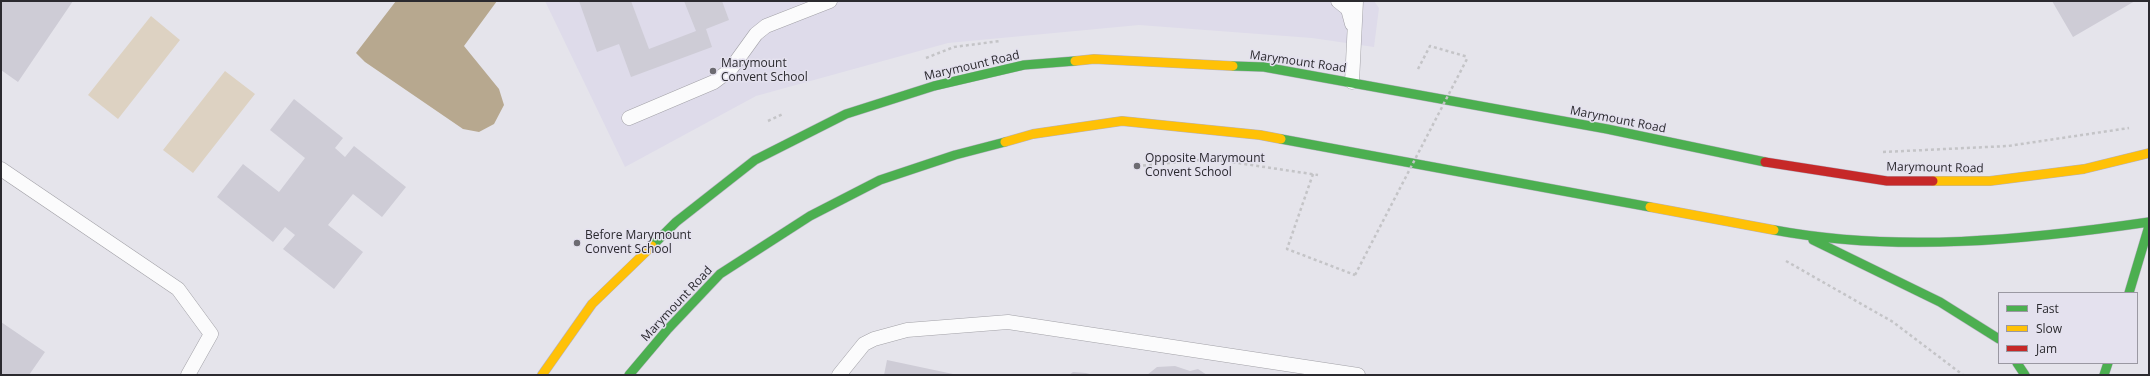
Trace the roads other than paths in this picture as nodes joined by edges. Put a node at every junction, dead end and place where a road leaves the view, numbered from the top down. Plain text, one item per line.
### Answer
1 (830, 1) edge
2 (1338, 1) edge
3 (1356, 1) edge
4 (1355, 32) junction
5 (1352, 82) junction
6 (629, 118) dead end
7 (2149, 153) edge
8 (1, 169) edge
9 (2149, 222) edge
10 (2149, 226) edge
11 (1802, 236) junction
12 (2129, 292) edge
13 (1998, 338) edge
14 (2018, 364) edge
15 (2108, 364) edge
16 (188, 375) edge
17 (542, 375) edge
18 (629, 375) edge
19 (839, 375) edge
20 (1358, 375) edge
21 (2025, 375) edge
22 (2104, 375) edge

1 - 6 lane
2 - 4 lane
3 - 4 lane
4 - 5 lane
5 - 7 main road, Marymount Road
5 - 17 main road, Marymount Road
8 - 16 lane
9 - 11 main road, Marymount Road
10 - 12 main road
11 - 13 main road
11 - 18 main road, Marymount Road
14 - 21 main road
15 - 22 main road
19 - 20 lane

